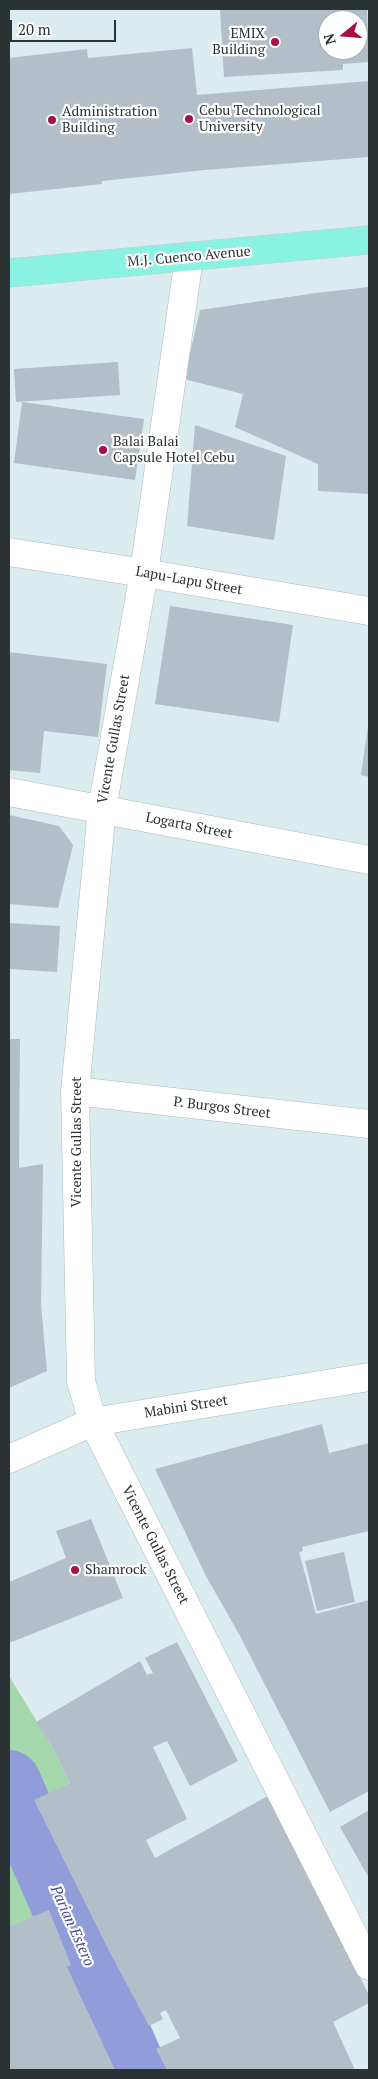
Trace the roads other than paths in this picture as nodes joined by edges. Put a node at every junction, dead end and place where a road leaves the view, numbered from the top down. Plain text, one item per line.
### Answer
1 (369, 240) edge
2 (189, 258) junction
3 (9, 273) edge
4 (9, 552) edge
5 (144, 573) junction
6 (369, 612) edge
7 (9, 792) edge
8 (102, 809) junction
9 (369, 860) edge
10 (75, 1091) junction
11 (369, 1124) edge
12 (369, 1377) edge
13 (93, 1422) junction
14 (9, 1459) edge
15 (369, 1966) edge

1 - 2 main road, M.J. Cuenco Avenue
2 - 3 main road, M.J. Cuenco Avenue
2 - 5 street, Vicente Gullas Street
4 - 5 street, Lapu-Lapu Street
5 - 6 street, Lapu-Lapu Street
5 - 8 street, Vicente Gullas Street
7 - 8 street, Logarta Street
8 - 9 street, Logarta Street
8 - 10 street, Vicente Gullas Street
10 - 11 street, P. Burgos Street
10 - 13 street, Vicente Gullas Street
12 - 13 street, Mabini Street
13 - 14 street, Mabini Street
13 - 15 street, Vicente Gullas Street

